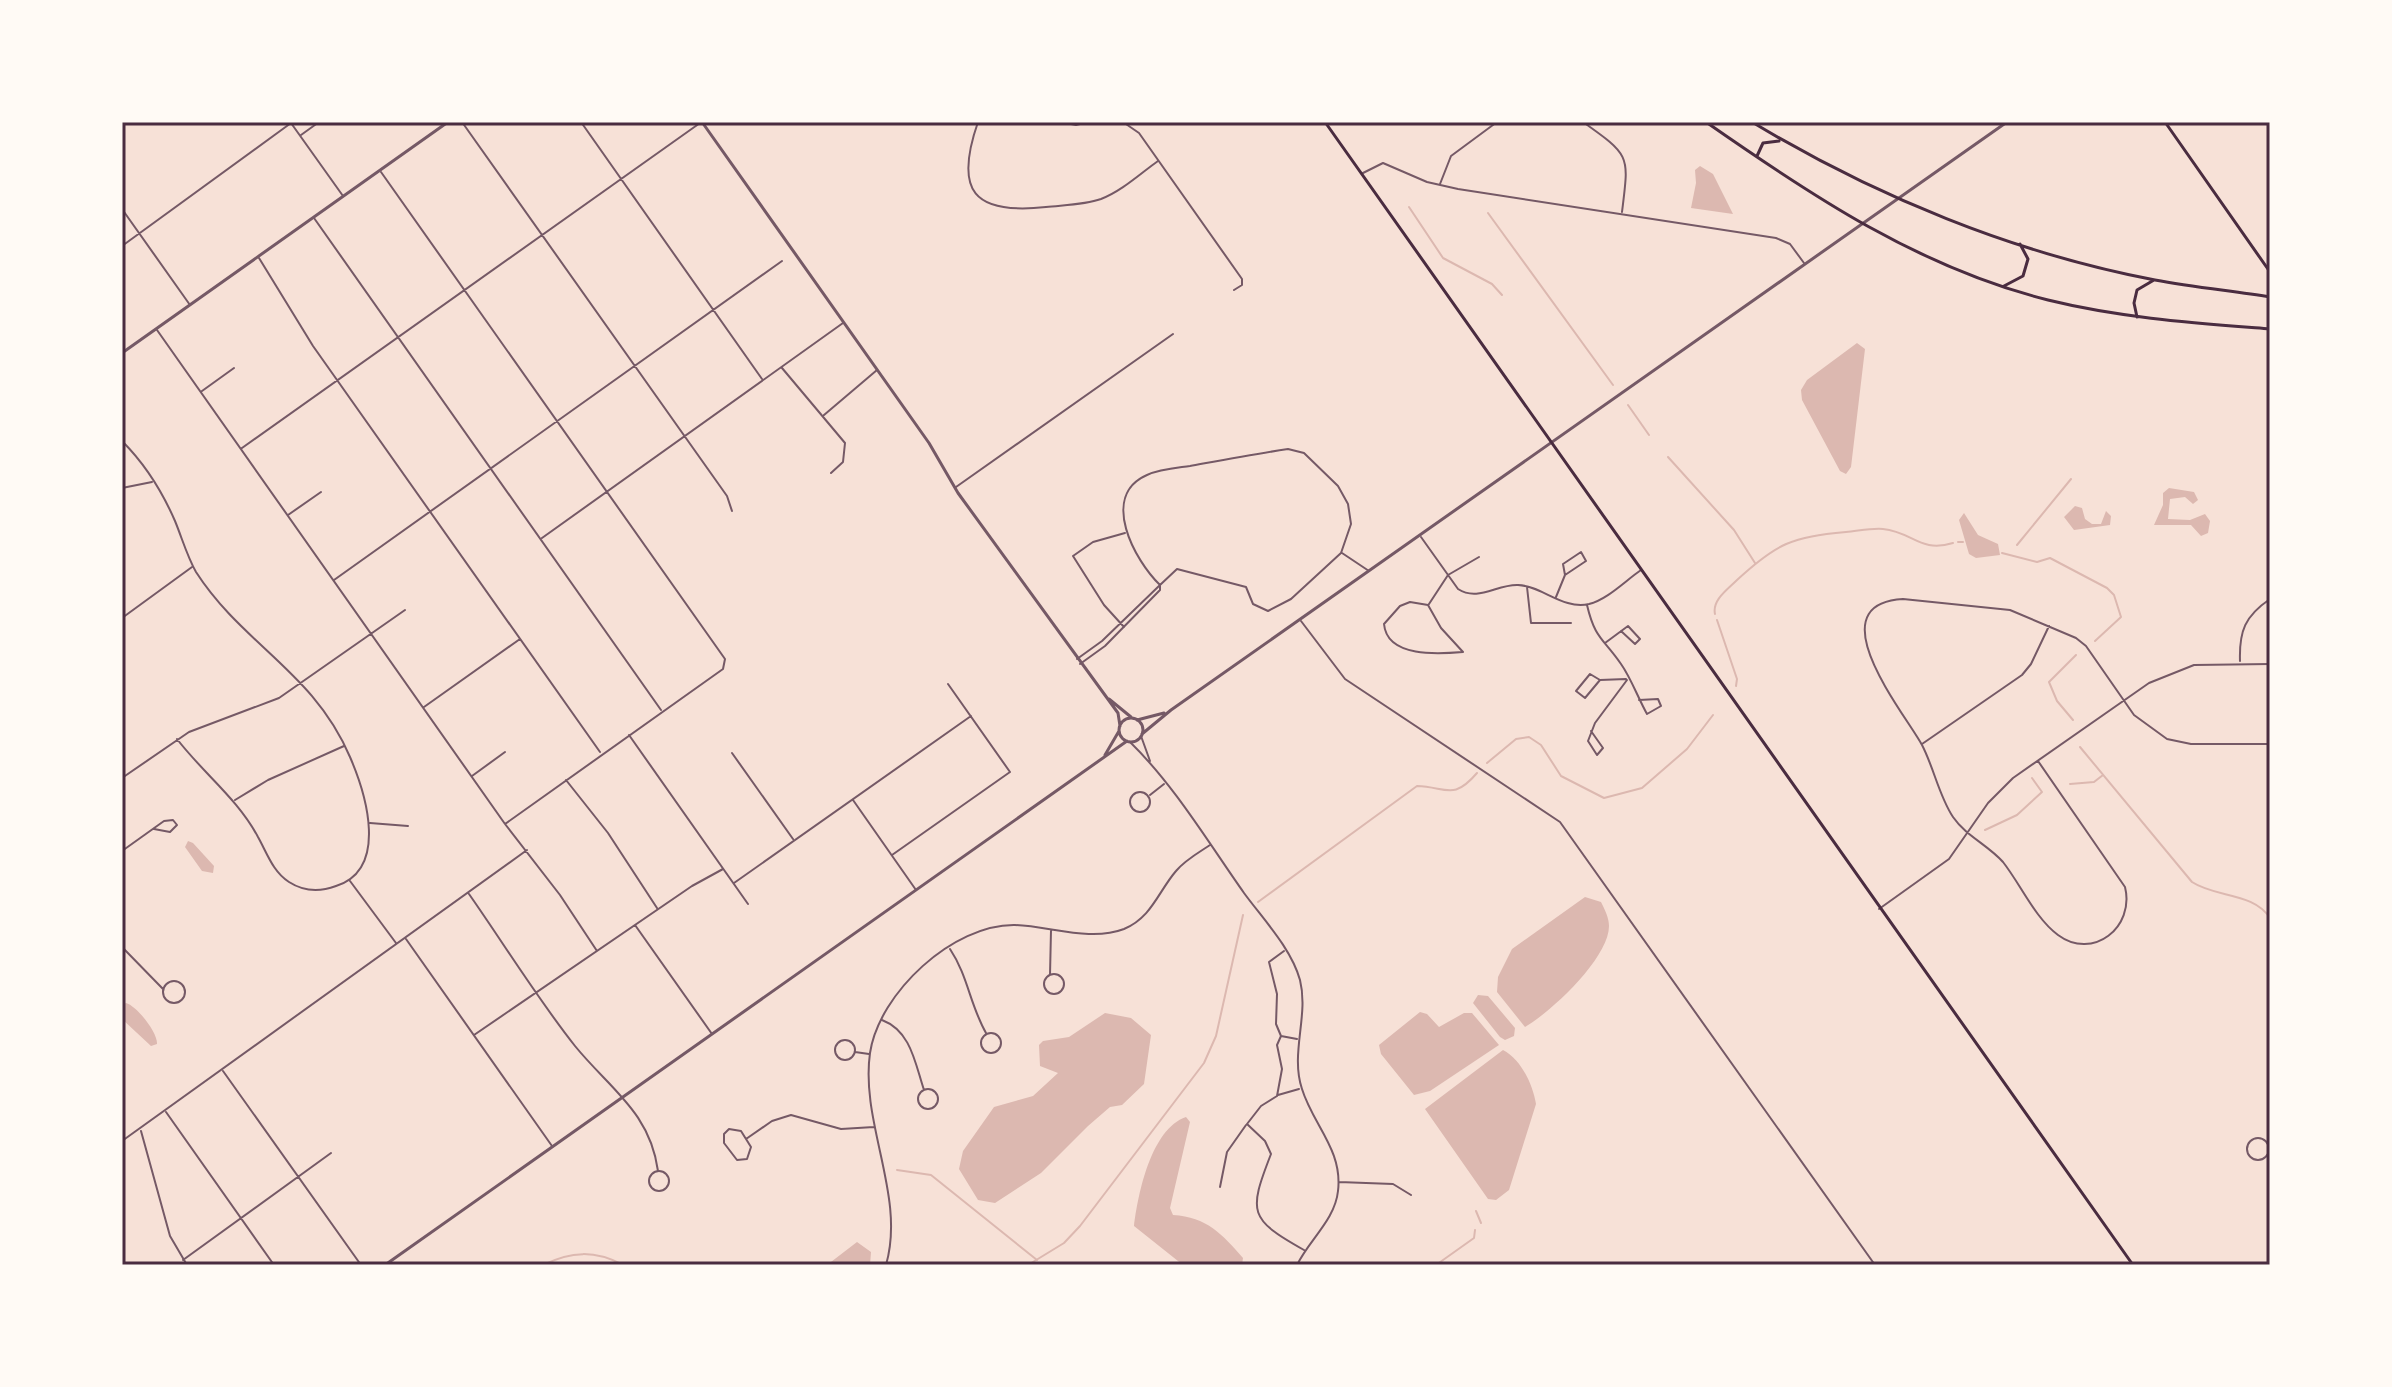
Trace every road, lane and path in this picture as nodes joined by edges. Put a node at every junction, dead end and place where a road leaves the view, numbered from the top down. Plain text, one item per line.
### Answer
1 (291, 122) edge
2 (319, 122) edge
3 (448, 122) edge
4 (462, 122) edge
5 (581, 122) edge
6 (702, 122) edge
7 (978, 122) edge
8 (1061, 122) edge
9 (1088, 122) edge
10 (1123, 122) edge
11 (1325, 122) edge
12 (1497, 122) edge
13 (1583, 122) edge
14 (1706, 122) edge
15 (1752, 122) edge
16 (2007, 122) edge
17 (2165, 122) edge
18 (300, 135) junction
19 (1783, 141) junction
20 (1757, 157) junction
21 (1158, 161) junction
22 (380, 170) junction
23 (1362, 174) junction
24 (621, 179) junction
25 (1439, 186) junction
26 (343, 197) junction
27 (1898, 198) junction
28 (122, 209) edge
29 (1622, 214) junction
30 (314, 217) junction
31 (1860, 224) junction
32 (138, 231) junction
33 (542, 235) junction
34 (2020, 244) junction
35 (122, 246) edge
36 (258, 257) junction
37 (782, 261) dead end
38 (1804, 263) junction
39 (2270, 272) edge
40 (2154, 280) junction
41 (2004, 286) junction
42 (465, 290) junction
43 (1234, 290) dead end
44 (2270, 297) edge
45 (190, 305) junction
46 (714, 309) junction
47 (2137, 318) junction
48 (844, 323) junction
49 (156, 329) junction
50 (2270, 329) edge
51 (1173, 334) dead end
52 (398, 337) junction
53 (122, 353) edge
54 (635, 366) junction
55 (781, 367) junction
56 (234, 368) dead end
57 (878, 370) junction
58 (763, 380) junction
59 (338, 381) junction
60 (201, 392) junction
61 (823, 416) junction
62 (557, 421) junction
63 (685, 436) junction
64 (122, 441) edge
65 (1550, 442) junction
66 (241, 449) junction
67 (491, 468) junction
68 (831, 473) dead end
69 (155, 481) junction
70 (122, 488) edge
71 (955, 488) junction
72 (606, 491) junction
73 (321, 492) dead end
74 (732, 511) dead end
75 (430, 512) junction
76 (287, 515) junction
77 (1126, 532) junction
78 (1420, 536) junction
79 (541, 539) junction
80 (1341, 553) junction
81 (1479, 557) dead end
82 (193, 566) junction
83 (1641, 570) junction
84 (1369, 571) junction
85 (1448, 575) junction
86 (1565, 575) junction
87 (333, 580) junction
88 (1160, 585) junction
89 (1527, 586) junction
90 (1555, 598) junction
91 (2270, 599) edge
92 (1428, 605) junction
93 (1587, 605) junction
94 (405, 610) dead end
95 (122, 618) edge
96 (1301, 620) junction
97 (1120, 622) junction
98 (1571, 623) dead end
99 (2049, 625) junction
100 (1124, 627) junction
101 (1621, 631) junction
102 (371, 634) junction
103 (520, 639) junction
104 (1604, 644) junction
105 (1077, 659) junction
106 (2240, 663) junction
107 (1080, 664) junction
108 (2270, 664) edge
109 (1627, 679) junction
110 (1600, 680) junction
111 (303, 682) junction
112 (948, 684) dead end
113 (1104, 695) junction
114 (1639, 700) junction
115 (2123, 700) junction
116 (423, 708) junction
117 (1171, 710) junction
118 (662, 711) junction
119 (971, 716) junction
120 (1135, 720) junction
121 (1119, 728) junction
122 (1591, 731) junction
123 (629, 735) junction
124 (1141, 735) junction
125 (177, 739) junction
126 (1128, 742) junction
127 (2270, 744) edge
128 (1922, 745) junction
129 (345, 746) junction
130 (505, 752) dead end
131 (732, 753) dead end
132 (602, 754) junction
133 (1104, 757) junction
134 (2038, 761) junction
135 (1152, 765) junction
136 (471, 777) junction
137 (122, 778) edge
138 (566, 780) junction
139 (1165, 784) junction
140 (1148, 796) junction
141 (853, 800) junction
142 (234, 801) junction
143 (369, 823) junction
144 (505, 824) junction
145 (408, 826) dead end
146 (154, 829) junction
147 (1968, 833) junction
148 (794, 840) junction
149 (1210, 845) junction
150 (527, 850) junction
151 (122, 851) edge
152 (892, 855) junction
153 (723, 869) junction
154 (350, 880) junction
155 (734, 883) junction
156 (917, 891) junction
157 (468, 893) junction
158 (748, 904) dead end
159 (658, 909) junction
160 (1879, 909) junction
161 (635, 925) junction
162 (1051, 929) junction
163 (405, 938) junction
164 (397, 945) junction
165 (122, 947) edge
166 (949, 948) junction
167 (1285, 950) junction
168 (597, 951) junction
169 (1050, 975) junction
170 (164, 989) junction
171 (537, 991) junction
172 (881, 1019) junction
173 (986, 1033) junction
174 (474, 1035) junction
175 (712, 1035) junction
176 (1281, 1036) junction
177 (1298, 1039) junction
178 (855, 1052) junction
179 (870, 1054) junction
180 (223, 1070) junction
181 (1301, 1088) junction
182 (924, 1090) junction
183 (1277, 1096) junction
184 (623, 1098) junction
185 (165, 1111) junction
186 (1247, 1124) junction
187 (875, 1126) junction
188 (140, 1128) junction
189 (746, 1139) junction
190 (122, 1141) edge
191 (553, 1147) junction
192 (331, 1153) dead end
193 (2266, 1157) junction
194 (2270, 1160) edge
195 (658, 1171) junction
196 (298, 1176) junction
197 (1338, 1182) junction
198 (1220, 1187) dead end
199 (1411, 1195) dead end
200 (241, 1217) junction
201 (1304, 1250) junction
202 (183, 1260) junction
203 (187, 1265) edge
204 (274, 1265) edge
205 (361, 1265) edge
206 (385, 1265) edge
207 (886, 1265) edge
208 (1297, 1265) edge
209 (1875, 1265) edge
210 (2133, 1265) edge

1 - 18 street
1 - 32 street
2 - 18 street
3 - 22 street
4 - 33 street
5 - 24 street
6 - 24 street
6 - 48 street
7 - 21 street
8 - 9 street
10 - 21 street
11 - 23 main road
12 - 25 street
13 - 29 street
14 - 20 main road
15 - 19 main road
16 - 27 street
17 - 39 main road
18 - 26 street
19 - 20 main road
19 - 27 main road
20 - 31 main road
21 - 43 street
22 - 26 street
22 - 42 street
23 - 25 street
23 - 65 main road
24 - 33 street
24 - 46 street
25 - 29 street
26 - 30 street
27 - 31 street
27 - 34 main road
28 - 32 street
29 - 38 street
30 - 36 street
30 - 52 street
31 - 38 street
31 - 41 main road
32 - 35 street
32 - 45 street
33 - 42 street
33 - 54 street
34 - 40 main road
34 - 41 main road
36 - 45 street
36 - 59 street
37 - 46 street
38 - 65 street
40 - 44 main road
40 - 47 main road
41 - 47 main road
42 - 52 street
42 - 62 street
45 - 49 street
46 - 54 street
46 - 58 street
47 - 50 main road
48 - 55 street
48 - 57 street
49 - 53 street
49 - 60 street
51 - 71 street
52 - 59 street
52 - 67 street
54 - 62 street
54 - 63 street
55 - 58 street
55 - 61 street
56 - 60 street
57 - 61 street
57 - 71 street
58 - 63 street
59 - 66 street
59 - 75 street
60 - 66 street
61 - 68 street
62 - 67 street
62 - 72 street
63 - 72 street
63 - 74 street
64 - 69 street
65 - 78 street
65 - 83 main road
66 - 76 street
67 - 75 street
67 - 79 street
69 - 70 street
69 - 82 street
71 - 105 street
72 - 79 street
72 - 118 street
73 - 76 street
75 - 87 street
75 - 103 street
76 - 87 street
77 - 80 street
77 - 88 street
77 - 97 street
78 - 84 street
78 - 85 street
79 - 118 street
80 - 84 street
80 - 88 street
81 - 85 street
82 - 95 street
82 - 111 street
83 - 93 street
83 - 160 main road
84 - 96 street
85 - 89 street
85 - 92 street
86 - 86 street
86 - 90 street
87 - 102 street
88 - 97 street
88 - 100 street
89 - 90 street
89 - 98 street
90 - 93 street
91 - 106 street
92 - 92 street
93 - 104 street
94 - 102 street
96 - 117 street
96 - 209 street
97 - 100 street
97 - 105 street
99 - 115 street
99 - 128 street
99 - 128 street
100 - 107 street
101 - 101 street
101 - 104 street
102 - 111 street
102 - 116 street
103 - 116 street
103 - 132 street
104 - 109 street
105 - 107 street
106 - 108 street
106 - 115 street
107 - 113 street
109 - 110 street
109 - 114 street
109 - 122 street
110 - 110 street
111 - 125 street
111 - 129 street
112 - 119 street
113 - 120 street
113 - 121 street
114 - 114 street
115 - 127 street
115 - 134 street
116 - 136 street
117 - 120 street
117 - 124 street
118 - 123 street
119 - 141 street
119 - 152 street
120 - 121 street
120 - 124 street
121 - 126 street
121 - 133 street
122 - 122 street
123 - 132 street
123 - 153 street
124 - 126 street
124 - 135 street
125 - 137 street
125 - 142 street
126 - 133 street
126 - 135 street
128 - 147 street
129 - 142 street
129 - 143 street
130 - 136 street
131 - 148 street
132 - 138 street
133 - 156 street
134 - 147 street
134 - 147 street
135 - 139 street
136 - 144 street
138 - 144 street
138 - 159 street
139 - 140 street
139 - 149 street
140 - 140 street
141 - 148 street
141 - 152 street
142 - 154 street
143 - 145 street
143 - 154 street
144 - 150 street
146 - 146 street
146 - 151 street
147 - 160 street
148 - 155 street
149 - 162 street
149 - 167 street
150 - 157 street
150 - 168 street
152 - 156 street
153 - 155 street
153 - 159 street
154 - 164 street
155 - 158 street
156 - 175 street
157 - 163 street
157 - 171 street
159 - 161 street
160 - 210 main road
161 - 168 street
161 - 175 street
162 - 166 street
162 - 169 street
163 - 164 street
163 - 174 street
164 - 180 street
165 - 170 street
166 - 172 street
166 - 173 street
167 - 176 street
167 - 177 street
168 - 171 street
169 - 169 street
170 - 170 street
171 - 174 street
171 - 184 street
172 - 179 street
172 - 182 street
173 - 173 street
174 - 191 street
175 - 184 street
176 - 177 street
176 - 183 street
177 - 181 street
178 - 178 street
178 - 179 street
179 - 187 street
180 - 185 street
180 - 196 street
181 - 183 street
181 - 197 street
182 - 182 street
183 - 186 street
184 - 191 street
184 - 195 street
185 - 188 street
185 - 200 street
186 - 198 street
186 - 201 street
187 - 189 street
187 - 207 street
188 - 190 street
188 - 202 street
189 - 189 street
191 - 206 street
192 - 196 street
193 - 193 street
193 - 194 street
195 - 195 street
196 - 200 street
196 - 205 street
197 - 199 street
197 - 201 street
200 - 202 street
200 - 204 street
201 - 208 street
202 - 203 street

